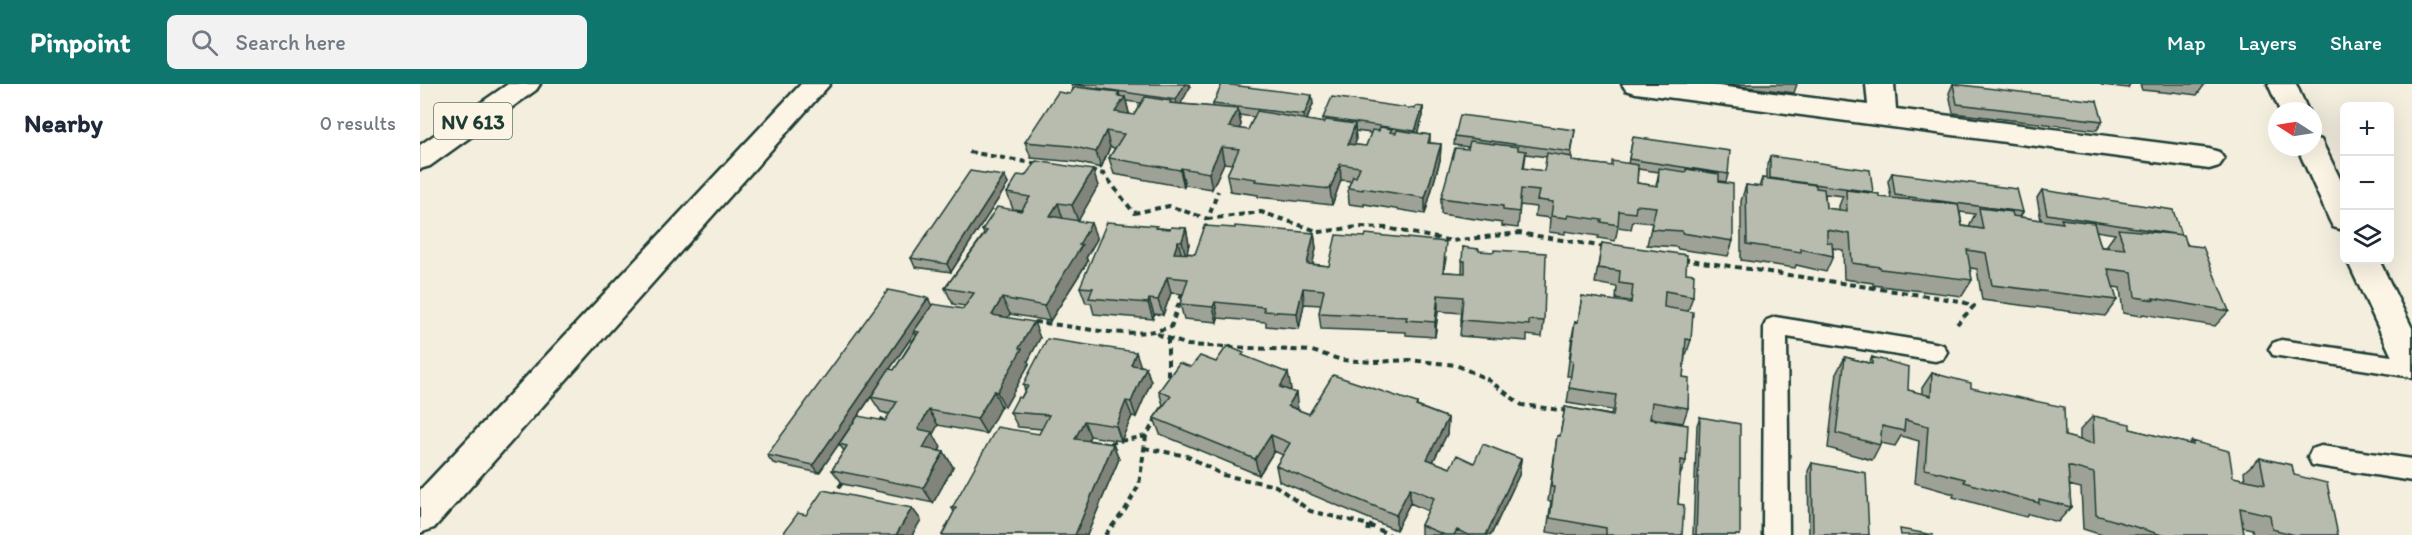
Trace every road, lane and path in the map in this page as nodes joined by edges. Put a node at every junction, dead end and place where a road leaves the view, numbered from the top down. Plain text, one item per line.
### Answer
1 (526, 84) edge
2 (816, 84) edge
3 (1636, 84) edge
4 (1880, 84) edge
5 (2282, 84) edge
6 (2290, 102) edge
7 (1882, 116) junction
8 (969, 152) dead end
9 (2315, 156) edge
10 (420, 159) edge
11 (2209, 159) dead end
12 (1083, 170) edge
13 (1036, 174) edge
14 (1218, 191) dead end
15 (2340, 210) edge
16 (1208, 219) junction
17 (1200, 240) edge
18 (1610, 248) edge
19 (1678, 258) edge
20 (2365, 264) edge
21 (1186, 284) edge
22 (1034, 321) edge
23 (1156, 334) junction
24 (1168, 338) junction
25 (2281, 349) dead end
26 (1935, 352) joint
27 (2412, 366) edge
28 (1167, 391) edge
29 (891, 405) edge
30 (1161, 410) edge
31 (1577, 412) edge
32 (878, 425) edge
33 (1146, 436) junction
34 (1110, 443) edge
35 (1144, 448) junction
36 (2321, 457) dead end
37 (2412, 470) edge
38 (847, 475) edge
39 (828, 505) edge
40 (420, 516) edge
41 (1369, 525) junction
42 (1105, 535) edge
43 (1368, 535) edge
44 (1390, 535) edge
45 (1776, 535) edge

1 - 10 main road, NV 613
2 - 40 main road
3 - 7 main road
4 - 7 main road
5 - 6 main road
7 - 11 main road
8 - 13 path
9 - 15 main road
12 - 16 path
14 - 16 path
16 - 17 path
16 - 18 path
19 - 26 path
20 - 27 main road
21 - 23 path
22 - 23 path
23 - 24 path
24 - 28 path
24 - 31 path
25 - 27 lane
26 - 45 lane
29 - 32 path
30 - 33 path
33 - 34 path
33 - 35 path
35 - 41 path
35 - 42 path
36 - 37 lane
38 - 39 path
41 - 43 path
41 - 44 path

